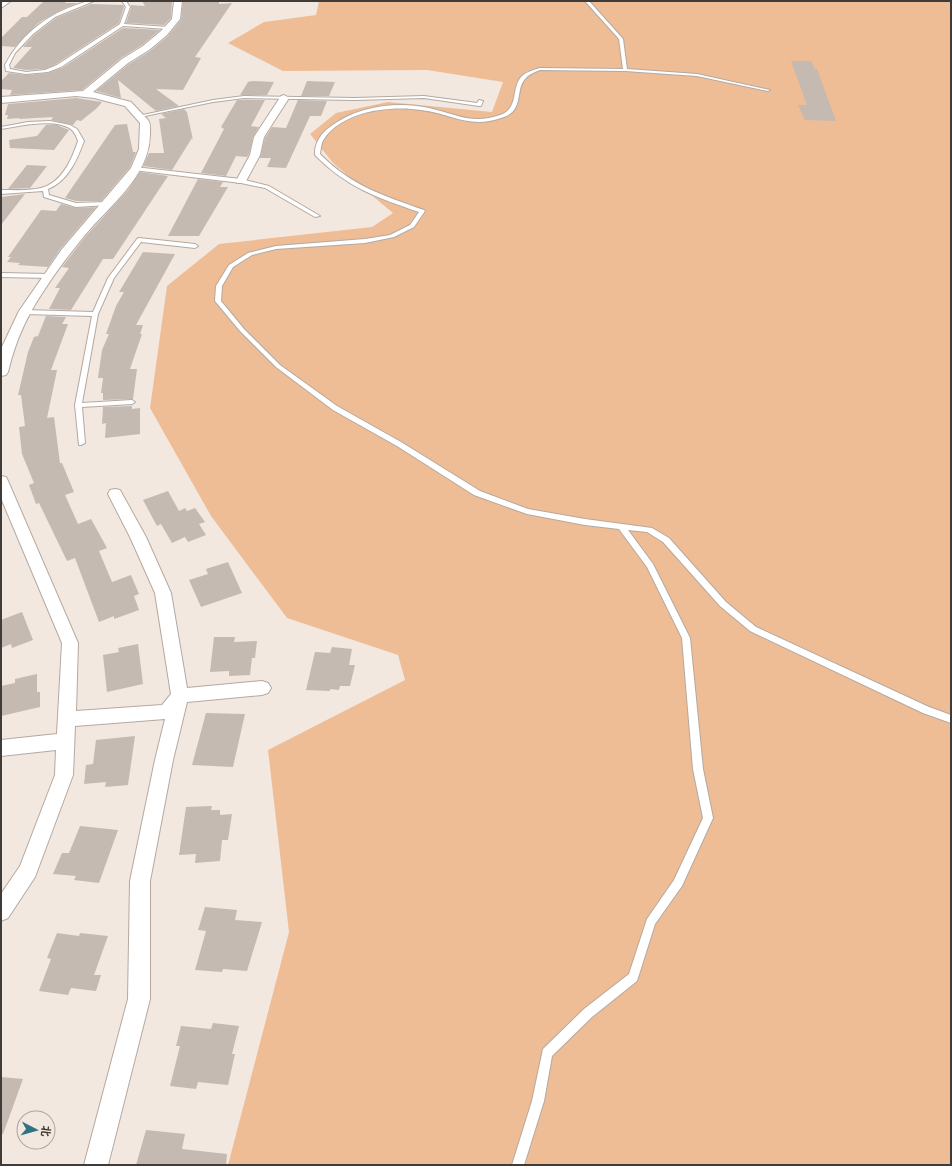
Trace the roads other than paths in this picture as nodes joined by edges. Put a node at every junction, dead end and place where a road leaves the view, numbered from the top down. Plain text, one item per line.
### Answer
1 (7, 1) edge
2 (92, 1) edge
3 (124, 1) edge
4 (178, 1) edge
5 (587, 1) edge
6 (1, 6) edge
7 (122, 25) junction
8 (168, 28) junction
9 (625, 70) junction
10 (768, 90) dead end
11 (84, 94) junction
12 (284, 98) junction
13 (1, 100) edge
14 (481, 101) dead end
15 (140, 116) junction
16 (1, 128) edge
17 (135, 169) junction
18 (241, 181) junction
19 (44, 189) junction
20 (1, 192) edge
21 (106, 204) junction
22 (317, 216) dead end
23 (195, 246) dead end
24 (1, 275) edge
25 (49, 276) junction
26 (25, 312) junction
27 (95, 314) junction
28 (1, 368) edge
29 (132, 402) dead end
30 (78, 405) junction
31 (81, 443) dead end
32 (1, 481) edge
33 (115, 494) dead end
34 (622, 526) junction
35 (262, 688) dead end
36 (180, 696) junction
37 (66, 719) junction
38 (951, 719) edge
39 (65, 741) junction
40 (1, 748) edge
41 (1, 911) edge
42 (96, 1165) edge
43 (518, 1165) edge

1 - 6 street
2 - 7 lane
3 - 7 lane
4 - 8 street
5 - 9 lane
7 - 8 lane
8 - 11 street
9 - 10 lane
9 - 34 lane
11 - 13 street
11 - 15 street
12 - 14 lane
12 - 15 lane
12 - 18 street
15 - 17 street
16 - 19 lane
17 - 18 lane
17 - 21 street
18 - 22 lane
19 - 20 lane
19 - 21 lane
21 - 25 street
23 - 27 lane
24 - 25 lane
25 - 26 street
26 - 27 lane
26 - 28 street
27 - 30 lane
29 - 30 lane
30 - 31 lane
32 - 37 street
33 - 36 street
34 - 38 lane
34 - 43 lane
35 - 36 street
36 - 37 street
36 - 42 street
37 - 39 street
39 - 40 street
39 - 41 street

